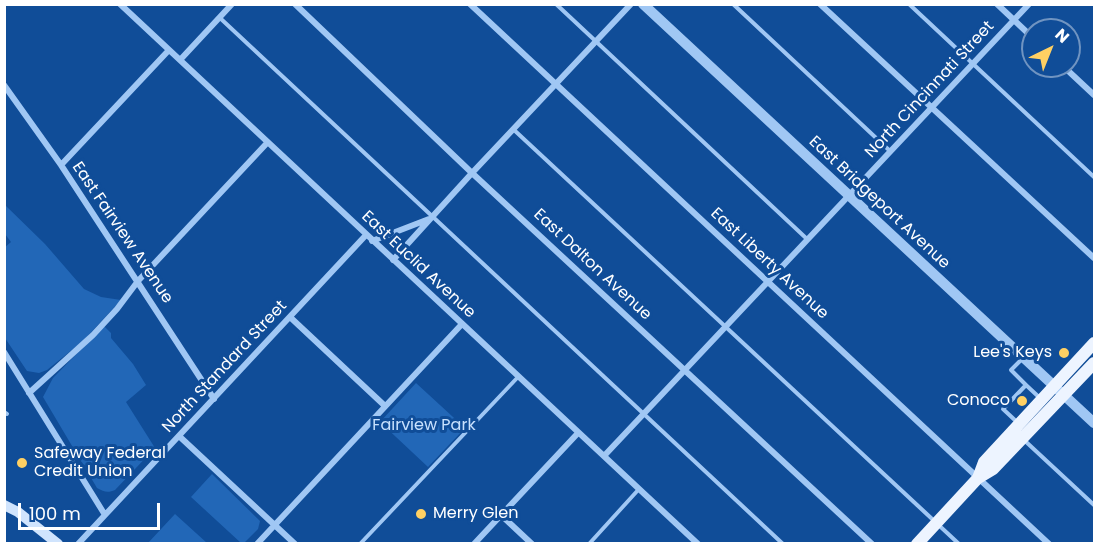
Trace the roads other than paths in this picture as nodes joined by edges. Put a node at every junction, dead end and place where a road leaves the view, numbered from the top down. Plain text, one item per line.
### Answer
1 (120, 4) edge
2 (232, 4) edge
3 (295, 4) edge
4 (470, 4) edge
5 (556, 4) edge
6 (631, 4) edge
7 (644, 4) edge
8 (733, 4) edge
9 (820, 4) edge
10 (909, 4) edge
11 (997, 4) edge
12 (1029, 4) edge
13 (219, 18) junction
14 (1014, 20) junction
15 (1021, 27) edge
16 (596, 42) junction
17 (169, 50) junction
18 (180, 60) junction
19 (973, 64) junction
20 (1076, 78) edge
21 (4, 85) edge
22 (555, 85) junction
23 (1095, 95) edge
24 (931, 108) junction
25 (513, 129) junction
26 (267, 143) junction
27 (891, 152) junction
28 (61, 165) junction
29 (472, 173) junction
30 (1095, 177) edge
31 (850, 196) junction
32 (433, 218) junction
33 (366, 235) junction
34 (808, 239) junction
35 (372, 241) junction
36 (1095, 258) edge
37 (393, 260) junction
38 (138, 281) junction
39 (768, 281) junction
40 (291, 318) junction
41 (462, 324) junction
42 (725, 326) junction
43 (1095, 343) edge
44 (4, 352) edge
45 (1023, 357) junction
46 (1095, 363) edge
47 (685, 369) junction
48 (518, 377) junction
49 (1026, 385) junction
50 (1054, 386) junction
51 (29, 393) junction
52 (1064, 395) junction
53 (214, 399) junction
54 (1042, 399) junction
55 (385, 406) junction
56 (644, 413) junction
57 (1095, 423) edge
58 (1019, 424) junction
59 (578, 432) junction
60 (179, 436) junction
61 (1023, 439) junction
62 (604, 456) junction
63 (978, 477) junction
64 (639, 489) junction
65 (4, 505) edge
66 (1095, 505) edge
67 (105, 515) junction
68 (501, 515) junction
69 (937, 523) junction
70 (275, 525) junction
71 (58, 543) edge
72 (78, 543) edge
73 (257, 543) edge
74 (295, 543) edge
75 (360, 543) edge
76 (474, 543) edge
77 (532, 543) edge
78 (590, 543) edge
79 (698, 543) edge
80 (783, 543) edge
81 (872, 543) edge
82 (917, 543) edge
83 (959, 543) edge
84 (1049, 543) edge

1 - 17 street, East Euclid Avenue
2 - 13 street
3 - 29 street, East Dalton Avenue
4 - 22 street, East Liberty Avenue
5 - 16 lane
6 - 16 street
7 - 31 street, East Bridgeport Avenue
8 - 27 lane
9 - 24 street
10 - 19 lane
11 - 14 street
12 - 14 street, North Cincinnati Street
13 - 18 street
13 - 32 lane
14 - 15 street
14 - 19 street, North Cincinnati Street
16 - 22 street
16 - 34 lane
17 - 18 street, East Euclid Avenue
17 - 28 street
18 - 26 street, East Euclid Avenue
19 - 24 street, North Cincinnati Street
19 - 30 lane
20 - 23 street
21 - 28 street, East Fairview Avenue
22 - 25 street
22 - 39 street, East Liberty Avenue
24 - 27 street, North Cincinnati Street
24 - 36 street
25 - 29 street
25 - 42 lane
26 - 33 street, East Euclid Avenue
26 - 38 street
27 - 31 street, North Cincinnati Street
28 - 38 street, East Fairview Avenue
29 - 32 street
29 - 47 street, East Dalton Avenue
31 - 34 street, North Cincinnati Street
31 - 45 street, East Bridgeport Avenue
32 - 35 street
32 - 37 street
32 - 56 lane
33 - 35 street, East Euclid Avenue
33 - 40 street, North Standard Street
34 - 39 street, North Cincinnati Street
35 - 37 street, East Euclid Avenue
37 - 41 street, East Euclid Avenue
38 - 51 street
38 - 53 street, East Fairview Avenue
39 - 42 street, North Cincinnati Street
39 - 63 street, East Liberty Avenue
40 - 53 street, North Standard Street
40 - 55 street
41 - 48 street, East Euclid Avenue
41 - 55 street
42 - 47 street, North Cincinnati Street
42 - 69 lane
43 - 50 main road
44 - 51 street
45 - 49 lane
45 - 50 street, East Bridgeport Avenue
46 - 52 main road
47 - 56 street, North Cincinnati Street
47 - 81 street, East Dalton Avenue
48 - 59 street, East Euclid Avenue
48 - 75 lane
49 - 54 lane
49 - 58 lane
50 - 52 street, East Bridgeport Avenue
50 - 54 main road
51 - 67 street
52 - 57 street, East Bridgeport Avenue
52 - 61 main road
53 - 60 street, North Standard Street
54 - 58 main road
55 - 70 street
56 - 62 street, North Cincinnati Street
56 - 80 lane
58 - 63 main road
59 - 62 street, East Euclid Avenue
59 - 68 street
60 - 67 street, North Standard Street
60 - 70 street
61 - 63 main road
61 - 66 lane
62 - 64 street, East Euclid Avenue
63 - 69 main road
63 - 84 street, East Liberty Avenue
64 - 78 lane
64 - 79 street, East Euclid Avenue
65 - 71 main road
67 - 72 street, North Standard Street
68 - 76 street
68 - 77 street
69 - 82 main road
69 - 83 lane
70 - 73 street
70 - 74 street

